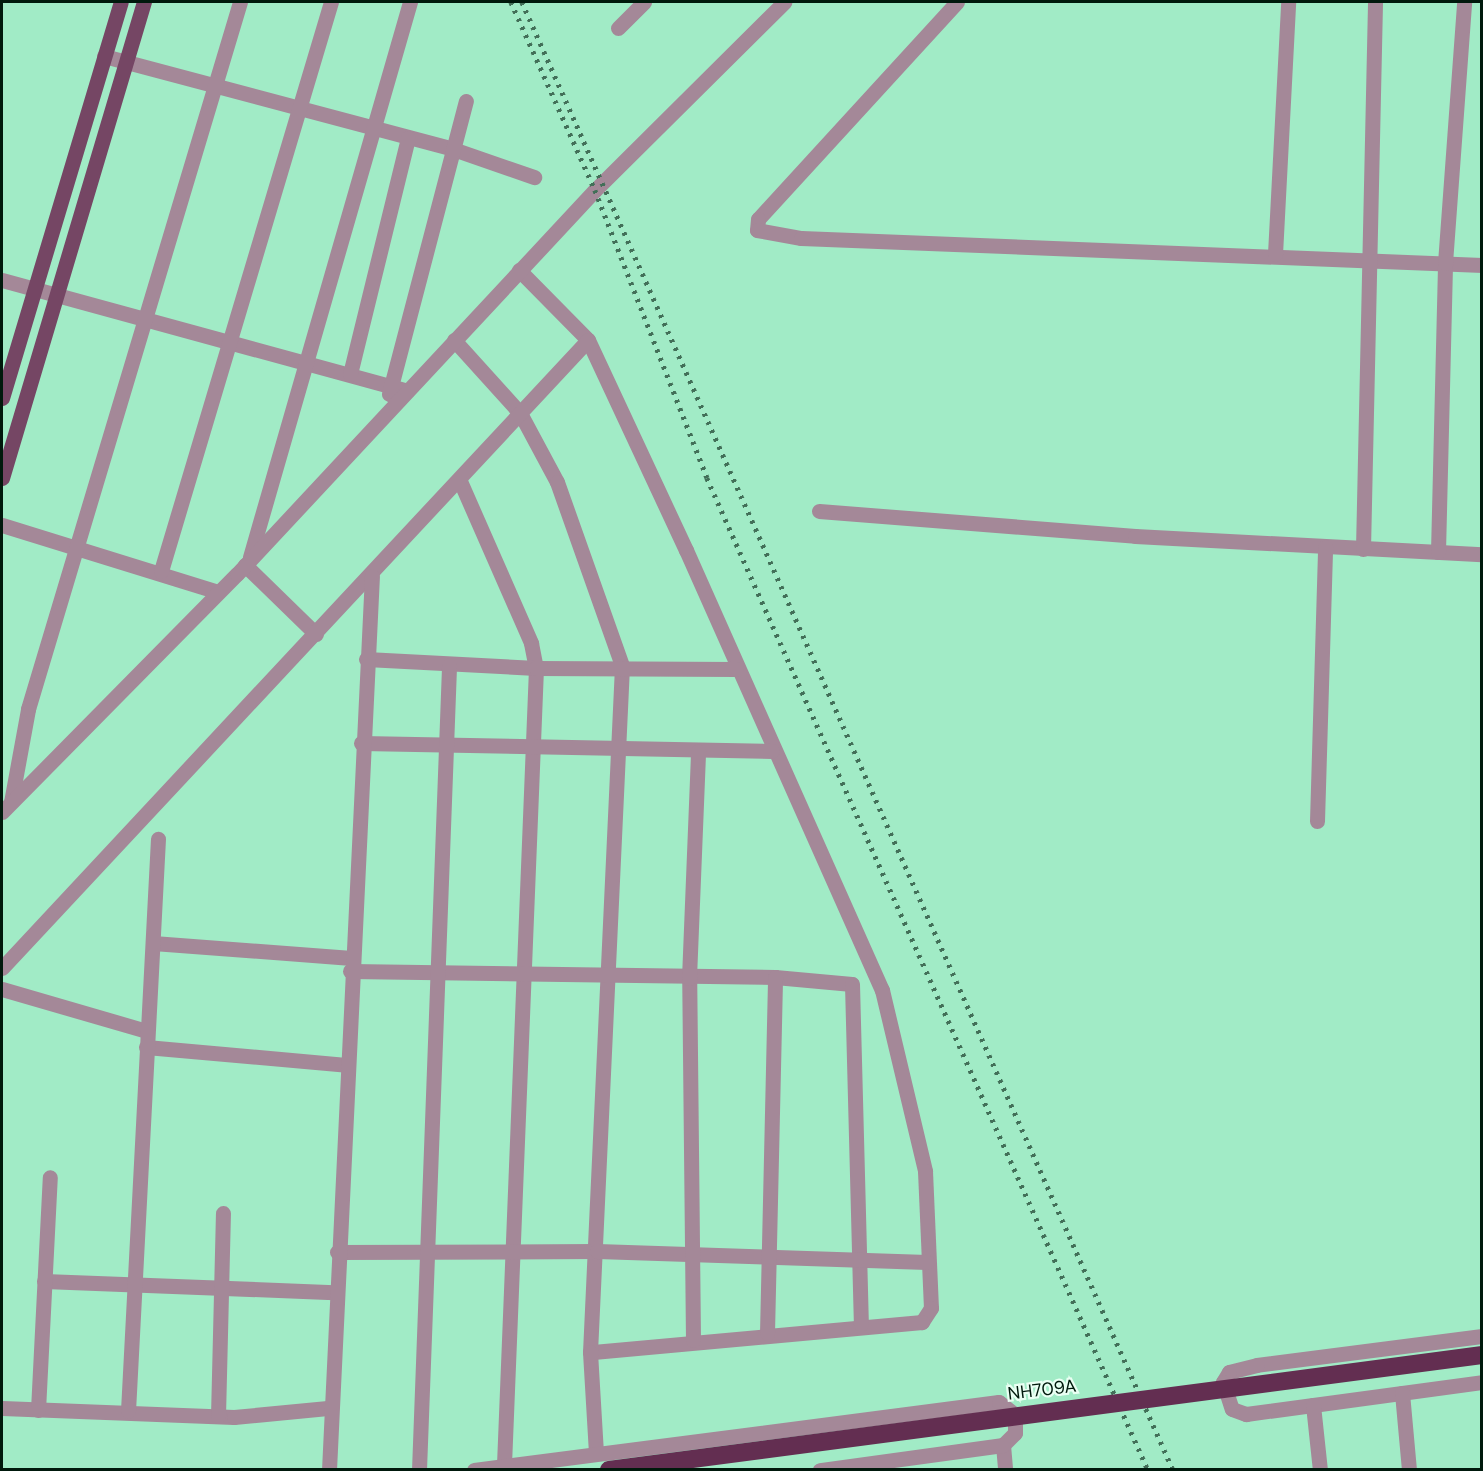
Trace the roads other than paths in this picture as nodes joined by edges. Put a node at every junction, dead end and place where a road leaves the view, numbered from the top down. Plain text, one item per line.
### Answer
1 (121, 2) edge
2 (144, 2) edge
3 (240, 2) edge
4 (331, 2) edge
5 (410, 2) edge
6 (644, 2) edge
7 (784, 2) edge
8 (957, 2) edge
9 (1288, 2) edge
10 (1375, 2) edge
11 (1464, 2) edge
12 (618, 28) dead end
13 (104, 56) junction
14 (125, 63) junction
15 (214, 88) junction
16 (466, 101) dead end
17 (296, 110) junction
18 (373, 129) junction
19 (408, 138) junction
20 (453, 149) junction
21 (534, 177) dead end
22 (1275, 254) junction
23 (1371, 259) junction
24 (1445, 263) junction
25 (1482, 265) edge
26 (519, 270) junction
27 (2, 280) edge
28 (34, 289) junction
29 (56, 295) junction
30 (148, 320) junction
31 (226, 340) junction
32 (453, 340) junction
33 (588, 340) junction
34 (305, 361) junction
35 (350, 374) junction
36 (391, 386) junction
37 (407, 391) junction
38 (2, 398) edge
39 (386, 412) junction
40 (520, 413) junction
41 (2, 471) edge
42 (460, 481) junction
43 (819, 511) dead end
44 (2, 525) edge
45 (77, 546) junction
46 (1324, 547) junction
47 (1363, 549) junction
48 (1438, 552) junction
49 (1482, 554) edge
50 (247, 563) junction
51 (161, 571) junction
52 (372, 576) junction
53 (218, 592) junction
54 (316, 634) junction
55 (366, 658) junction
56 (449, 666) junction
57 (622, 666) junction
58 (536, 668) junction
59 (736, 669) junction
60 (361, 743) junction
61 (449, 747) junction
62 (534, 747) junction
63 (619, 751) junction
64 (698, 751) junction
65 (772, 751) junction
66 (6, 807) edge
67 (1317, 821) dead end
68 (158, 839) dead end
69 (153, 943) junction
70 (351, 964) junction
71 (2, 968) edge
72 (441, 972) junction
73 (521, 973) junction
74 (607, 976) junction
75 (775, 977) junction
76 (689, 978) junction
77 (2, 989) edge
78 (146, 1039) junction
79 (346, 1065) junction
80 (50, 1177) dead end
81 (223, 1213) dead end
82 (337, 1251) junction
83 (514, 1251) junction
84 (597, 1251) junction
85 (426, 1252) junction
86 (693, 1257) junction
87 (768, 1260) junction
88 (927, 1262) junction
89 (862, 1263) junction
90 (45, 1281) junction
91 (133, 1285) junction
92 (222, 1288) junction
93 (334, 1292) junction
94 (861, 1324) junction
95 (767, 1333) junction
96 (1482, 1336) edge
97 (693, 1340) junction
98 (590, 1352) junction
99 (1482, 1355) edge
100 (1482, 1382) edge
101 (1402, 1393) junction
102 (1313, 1405) junction
103 (2, 1408) edge
104 (328, 1408) junction
105 (38, 1410) junction
106 (128, 1411) junction
107 (218, 1416) junction
108 (1003, 1445) junction
109 (596, 1454) junction
110 (504, 1466) junction
111 (329, 1470) edge
112 (419, 1470) edge
113 (474, 1470) edge
114 (609, 1470) edge
115 (820, 1470) edge
116 (1005, 1470) edge
117 (1320, 1470) edge
118 (1409, 1470) edge

1 - 13 main road
2 - 14 main road
3 - 15 street
4 - 17 street
5 - 18 street
6 - 12 street
7 - 26 street
8 - 22 street
9 - 22 street
10 - 23 street
11 - 24 street
13 - 14 street
13 - 28 main road
14 - 15 street
14 - 29 main road
15 - 17 street
15 - 30 street
16 - 20 street
17 - 18 street
17 - 31 street
18 - 19 street
18 - 34 street
19 - 20 street
19 - 35 street
20 - 21 street
20 - 36 street
22 - 23 street
23 - 24 street
23 - 47 street
24 - 25 street
24 - 48 street
26 - 32 street
26 - 33 street
27 - 28 street
28 - 29 street
28 - 38 main road
29 - 30 street
29 - 41 main road
30 - 31 street
30 - 45 street
31 - 34 street
31 - 51 street
32 - 37 street
32 - 40 street
33 - 40 street
33 - 59 street
34 - 35 street
34 - 50 street
35 - 36 street
36 - 37 street
36 - 39 street
37 - 39 street
39 - 50 street
40 - 42 street
40 - 57 street
42 - 52 street
42 - 58 street
43 - 46 street
44 - 45 street
45 - 51 street
45 - 66 street
46 - 47 street
46 - 67 street
47 - 48 street
48 - 49 street
50 - 53 street
50 - 54 street
51 - 53 street
52 - 54 street
52 - 55 street
53 - 66 street
54 - 71 street
55 - 56 street
55 - 60 street
56 - 58 street
56 - 61 street
57 - 58 street
57 - 59 street
57 - 63 street
58 - 62 street
59 - 65 street
60 - 61 street
60 - 70 street
61 - 62 street
61 - 72 street
62 - 63 street
62 - 73 street
63 - 64 street
63 - 74 street
64 - 65 street
64 - 76 street
65 - 88 street
68 - 69 street
69 - 70 street
69 - 78 street
70 - 72 street
70 - 79 street
72 - 73 street
72 - 85 street
73 - 74 street
73 - 83 street
74 - 76 street
74 - 84 street
75 - 76 street
75 - 87 street
75 - 89 street
76 - 86 street
77 - 78 street
78 - 79 street
78 - 91 street
79 - 82 street
80 - 90 street
81 - 92 street
82 - 85 street
82 - 93 street
83 - 84 street
83 - 85 street
83 - 110 street
84 - 86 street
84 - 98 street
85 - 112 street
86 - 87 street
86 - 97 street
87 - 89 street
87 - 95 street
88 - 89 street
88 - 94 street
89 - 94 street
90 - 91 street
90 - 105 street
91 - 92 street
91 - 106 street
92 - 93 street
92 - 107 street
93 - 104 street
94 - 95 street
95 - 97 street
96 - 102 street
97 - 98 street
98 - 109 street
99 - 114 highway, NH709A, bridge
100 - 101 street
101 - 102 street
101 - 118 street
102 - 117 street
103 - 105 street
104 - 107 street
104 - 111 street
105 - 106 street
106 - 107 street
108 - 109 street
108 - 115 street
108 - 116 street
109 - 110 street
110 - 113 street

